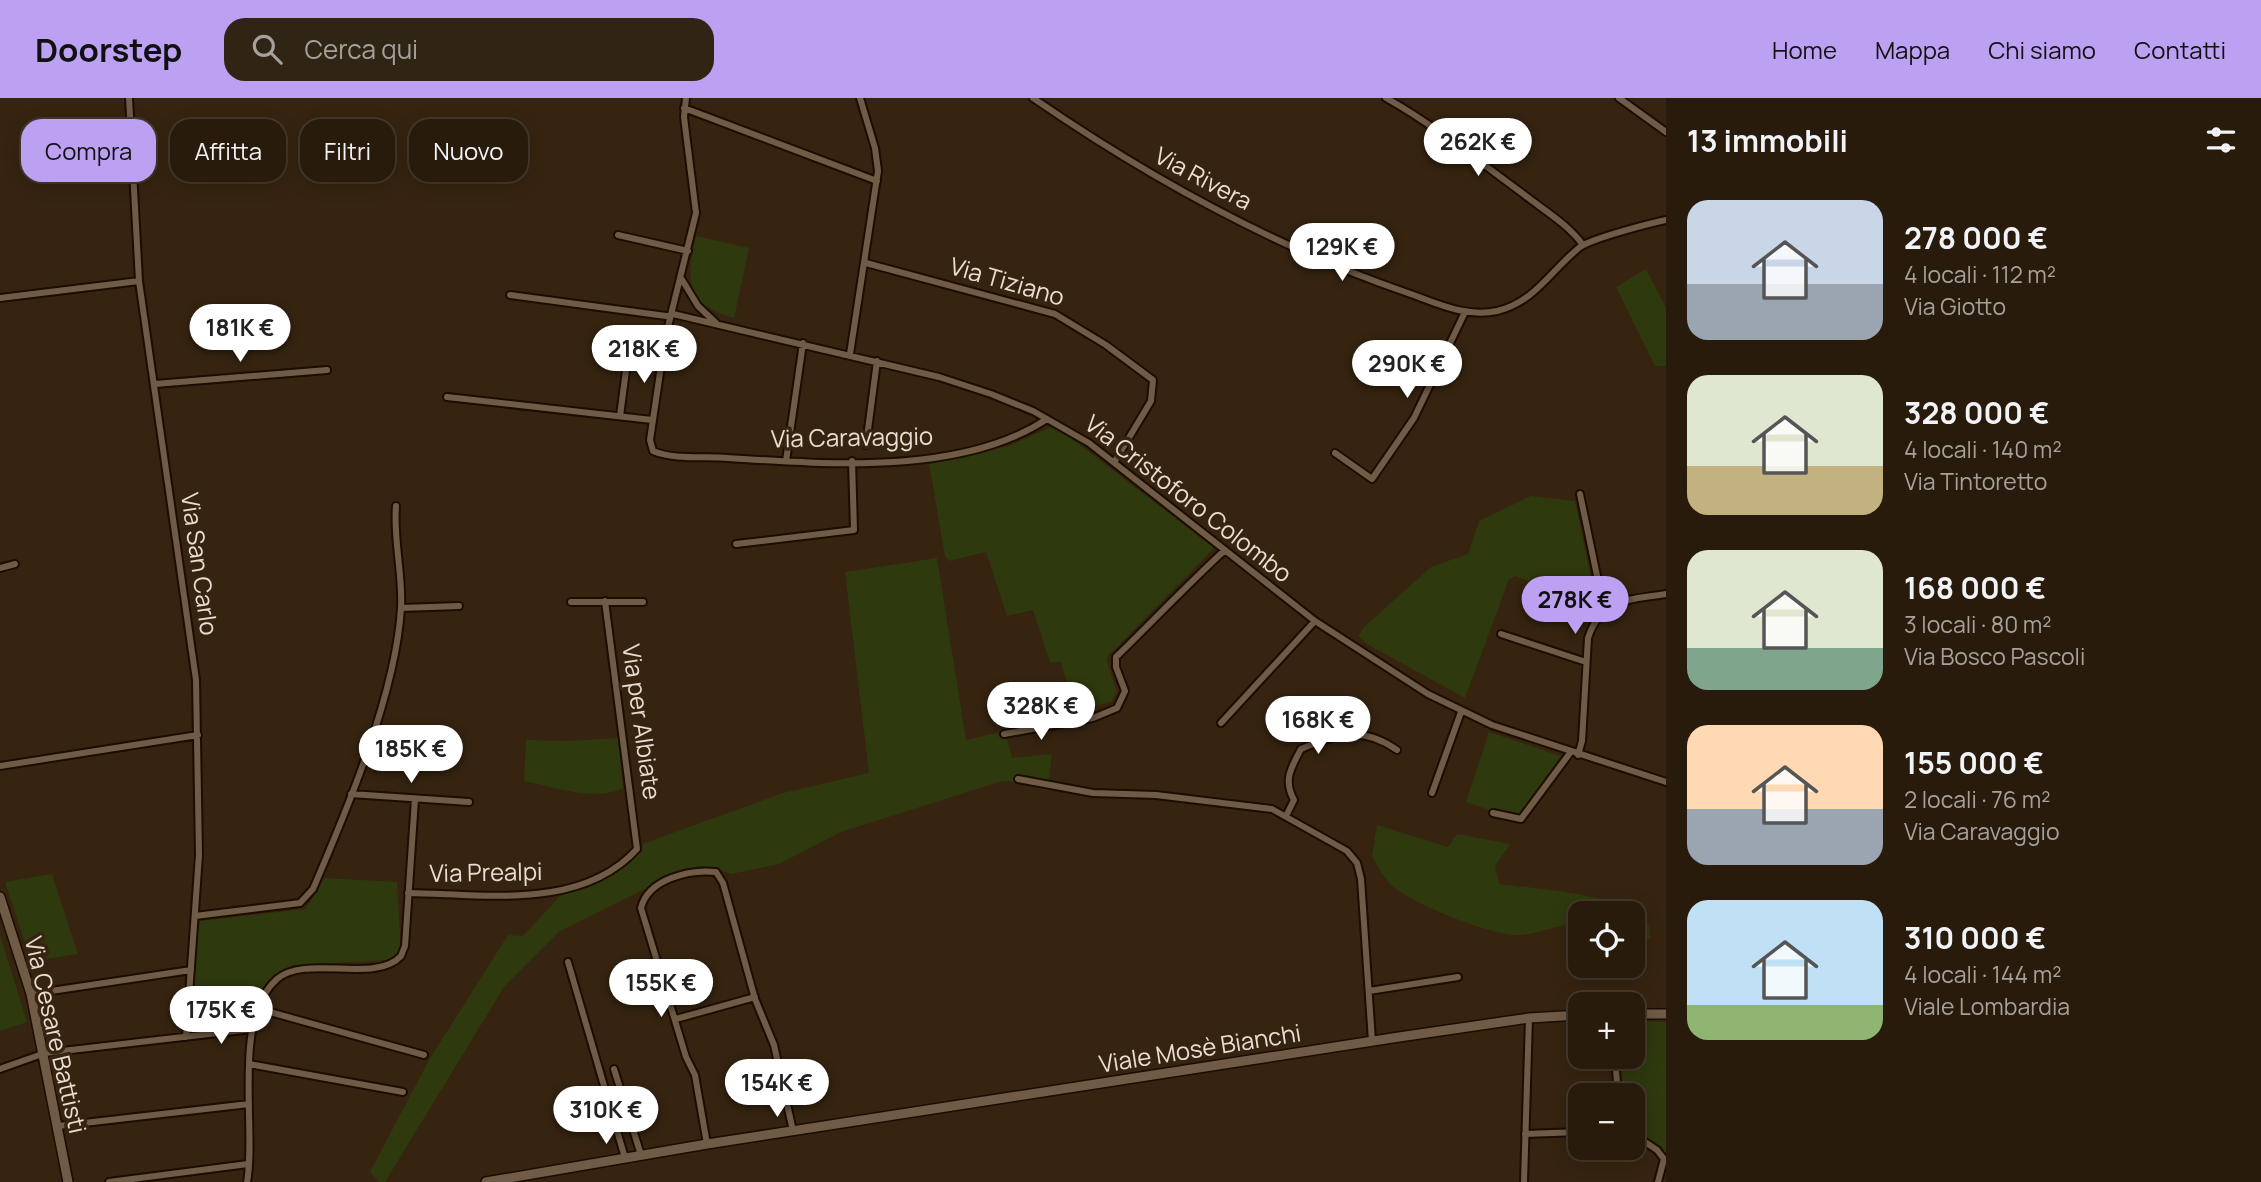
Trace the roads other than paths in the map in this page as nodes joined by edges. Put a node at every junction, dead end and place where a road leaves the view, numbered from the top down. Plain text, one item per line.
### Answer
1 (129, 98) edge
2 (687, 98) edge
3 (860, 98) edge
4 (1033, 98) edge
5 (1386, 98) edge
6 (1619, 98) edge
7 (684, 108) junction
8 (1666, 132) edge
9 (877, 181) junction
10 (1666, 220) edge
11 (618, 235) dead end
12 (1583, 245) junction
13 (688, 251) junction
14 (866, 262) junction
15 (681, 278) junction
16 (139, 281) junction
17 (510, 295) dead end
18 (0, 298) edge
19 (1465, 312) junction
20 (673, 314) junction
21 (718, 324) junction
22 (803, 343) junction
23 (663, 346) junction
24 (850, 354) junction
25 (877, 361) junction
26 (327, 370) dead end
27 (155, 384) junction
28 (447, 397) dead end
29 (620, 416) junction
30 (1047, 419) junction
31 (652, 420) junction
32 (866, 445) dead end
33 (1335, 453) dead end
34 (786, 461) junction
35 (852, 461) junction
36 (1115, 461) junction
37 (1580, 494) dead end
38 (396, 506) dead end
39 (736, 544) dead end
40 (1225, 550) junction
41 (15, 564) dead end
42 (0, 568) edge
43 (1666, 594) edge
44 (606, 601) junction
45 (571, 602) dead end
46 (643, 602) dead end
47 (459, 606) dead end
48 (1609, 607) junction
49 (401, 608) junction
50 (1315, 621) junction
51 (1501, 634) dead end
52 (1586, 662) junction
53 (1461, 712) junction
54 (1222, 723) dead end
55 (1003, 734) dead end
56 (198, 735) junction
57 (1397, 750) dead end
58 (1570, 753) junction
59 (1578, 755) junction
60 (0, 766) edge
61 (1018, 779) dead end
62 (1666, 782) edge
63 (1432, 793) dead end
64 (351, 794) junction
65 (415, 799) junction
66 (469, 802) dead end
67 (1493, 813) dead end
68 (1286, 816) junction
69 (637, 849) joint
70 (408, 893) junction
71 (0, 897) edge
72 (195, 916) junction
73 (568, 962) dead end
74 (191, 970) junction
75 (1458, 977) dead end
76 (1368, 991) junction
77 (31, 994) junction
78 (755, 997) junction
79 (259, 1009) junction
80 (1645, 1014) edge
81 (1666, 1014) edge
82 (1568, 1016) edge
83 (1528, 1018) junction
84 (676, 1019) junction
85 (252, 1029) junction
86 (186, 1037) junction
87 (1372, 1041) junction
88 (45, 1053) junction
89 (424, 1055) dead end
90 (249, 1064) junction
91 (0, 1069) edge
92 (614, 1069) dead end
93 (403, 1092) dead end
94 (249, 1104) junction
95 (58, 1126) junction
96 (793, 1131) junction
97 (1568, 1132) edge
98 (1525, 1134) junction
99 (1645, 1142) edge
100 (707, 1144) junction
101 (641, 1155) junction
102 (625, 1158) junction
103 (248, 1164) junction
104 (68, 1182) edge
105 (109, 1182) edge
106 (247, 1182) edge
107 (486, 1182) edge
108 (1524, 1182) edge
109 (1658, 1182) edge

1 - 16 street, Via San Carlo
2 - 7 street
3 - 9 street
4 - 19 street, Via Rivera
5 - 12 street
6 - 8 street
7 - 9 street
7 - 13 street
9 - 14 street
10 - 12 street, Via Rivera
11 - 13 street
12 - 19 street, Via Rivera
13 - 15 street
14 - 24 street
14 - 36 street, Via Tiziano
15 - 20 street
15 - 21 street
16 - 18 street
16 - 27 street, Via San Carlo
17 - 20 street
19 - 33 street
20 - 21 street, Via Cristoforo Colombo
20 - 23 street
21 - 22 street, Via Cristoforo Colombo
22 - 24 street, Via Cristoforo Colombo
22 - 34 street
23 - 29 street
23 - 31 street
24 - 25 street, Via Cristoforo Colombo
25 - 30 street, Via Cristoforo Colombo
25 - 32 street
26 - 27 street
27 - 56 street, Via San Carlo
28 - 29 street
29 - 31 street
30 - 35 street, Via Caravaggio
30 - 36 street, Via Cristoforo Colombo
31 - 34 street, Via Caravaggio
34 - 35 street, Via Caravaggio
35 - 39 street
36 - 40 street, Via Cristoforo Colombo
37 - 48 street
38 - 49 street
40 - 50 street, Via Cristoforo Colombo
40 - 55 street
41 - 42 street
43 - 48 street
44 - 45 street
44 - 46 street
44 - 69 street, Via per Albiate
47 - 49 street
48 - 52 street
49 - 64 street
50 - 53 street, Via Cristoforo Colombo
50 - 54 street
51 - 52 street
52 - 59 street
53 - 58 street, Via Cristoforo Colombo
53 - 63 street
56 - 60 street
56 - 72 street, Via San Carlo
57 - 68 street
58 - 59 street, Via Cristoforo Colombo
58 - 67 street
59 - 62 street, Via Cristoforo Colombo
61 - 68 street
64 - 65 street
64 - 72 street
65 - 66 street
65 - 70 street
68 - 76 street
69 - 70 street, Via Prealpi
70 - 79 street
71 - 77 main road, Via Cesare Battisti
72 - 74 street, Via San Carlo
73 - 102 street
74 - 77 street
74 - 86 street, Via San Carlo
75 - 76 street
76 - 87 street
77 - 88 main road, Via Cesare Battisti
78 - 84 street
78 - 84 street
78 - 96 street
79 - 85 street
79 - 89 street
80 - 81 main road
82 - 83 main road, Viale Mosè Bianchi
83 - 87 main road, Viale Mosè Bianchi
83 - 98 street
84 - 100 street
85 - 86 street
85 - 90 street
86 - 88 street
87 - 96 main road, Viale Mosè Bianchi
88 - 91 street
88 - 95 main road, Via Cesare Battisti
90 - 93 street
90 - 94 street
92 - 101 street
94 - 95 street
94 - 103 street
95 - 104 main road, Via Cesare Battisti
96 - 100 main road, Viale Mosè Bianchi
97 - 98 street
98 - 108 street
99 - 109 street
100 - 101 main road, Viale Mosè Bianchi
101 - 102 main road, Viale Mosè Bianchi
102 - 107 main road, Viale Mosè Bianchi
103 - 105 street
103 - 106 street

